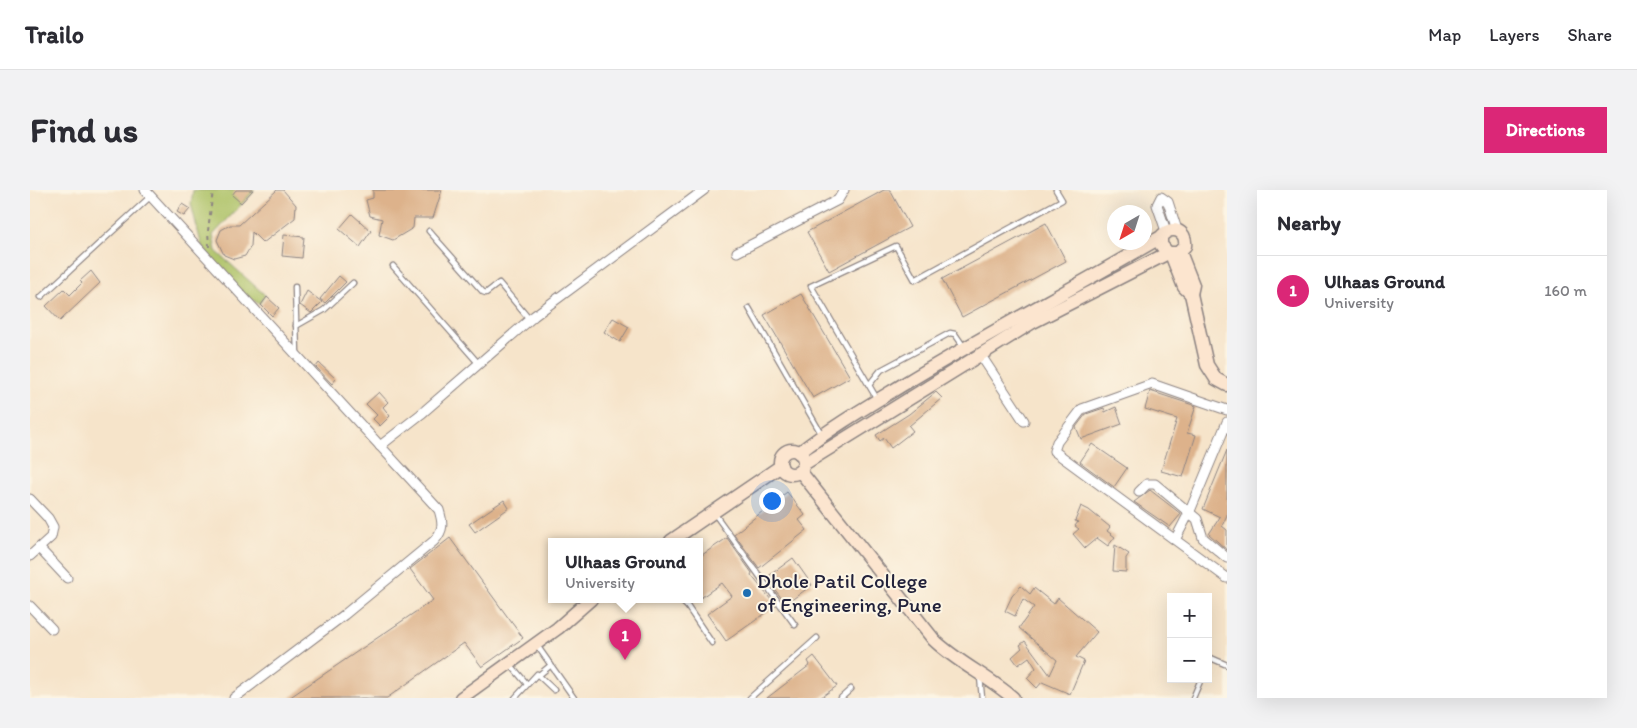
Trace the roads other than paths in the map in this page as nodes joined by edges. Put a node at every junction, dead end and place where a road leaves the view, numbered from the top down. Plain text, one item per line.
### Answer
1 (704, 190) edge
2 (844, 190) edge
3 (1056, 190) edge
4 (148, 193) edge
5 (1160, 194) edge
6 (429, 231) dead end
7 (1168, 233) junction
8 (737, 252) dead end
9 (1173, 253) junction
10 (393, 266) dead end
11 (353, 283) dead end
12 (295, 287) dead end
13 (41, 297) dead end
14 (749, 308) dead end
15 (530, 320) junction
16 (296, 326) junction
17 (964, 348) junction
18 (980, 354) junction
19 (297, 355) junction
20 (479, 364) junction
21 (869, 385) junction
22 (1227, 386) edge
23 (878, 400) junction
24 (1227, 410) edge
25 (1024, 421) dead end
26 (1227, 422) edge
27 (822, 435) junction
28 (380, 446) junction
29 (801, 463) junction
30 (781, 466) junction
31 (1140, 492) dead end
32 (30, 499) edge
33 (1190, 511) junction
34 (714, 512) junction
35 (675, 538) edge
36 (1176, 538) junction
37 (39, 548) junction
38 (30, 556) edge
39 (1227, 558) edge
40 (67, 578) dead end
41 (1227, 578) edge
42 (586, 603) edge
43 (684, 603) edge
44 (687, 603) edge
45 (30, 606) edge
46 (688, 606) junction
47 (795, 625) dead end
48 (52, 630) dead end
49 (817, 638) dead end
50 (712, 642) dead end
51 (536, 644) junction
52 (1212, 658) edge
53 (509, 663) junction
54 (552, 665) junction
55 (1227, 665) edge
56 (979, 673) junction
57 (539, 675) junction
58 (1199, 683) edge
59 (527, 684) junction
60 (851, 689) dead end
61 (554, 690) dead end
62 (756, 693) junction
63 (234, 698) edge
64 (461, 698) edge
65 (515, 698) edge
66 (574, 698) edge
67 (750, 698) edge
68 (761, 698) edge
69 (841, 698) edge
70 (982, 698) edge
71 (1013, 698) edge
72 (1193, 698) edge

1 - 15 street
2 - 8 street
3 - 21 lane
4 - 13 lane
4 - 19 street
5 - 7 street
6 - 15 lane
7 - 9 street
7 - 9 street
7 - 17 street
9 - 18 street
9 - 22 street
10 - 20 lane
11 - 16 lane
12 - 16 lane
14 - 27 lane
15 - 20 street
16 - 19 lane
17 - 21 lane
17 - 23 street
18 - 25 street
18 - 29 street
19 - 28 street
20 - 28 street
21 - 23 lane
23 - 27 street
24 - 36 street
26 - 33 street
27 - 29 street
28 - 63 street
29 - 30 street
29 - 30 street
29 - 56 street
30 - 34 street
31 - 33 street
32 - 37 street
33 - 36 street
33 - 39 street
34 - 35 street
34 - 47 lane
36 - 41 street
37 - 38 street
37 - 40 street
42 - 51 street
43 - 46 lane
44 - 46 lane
45 - 48 street
46 - 50 lane
49 - 62 lane
51 - 53 street
51 - 54 lane
52 - 55 lane
53 - 59 lane
53 - 64 street
54 - 57 lane
54 - 66 lane
56 - 70 lane
56 - 71 street
57 - 59 lane
57 - 61 lane
58 - 72 lane
59 - 65 lane
60 - 69 lane
62 - 67 lane
62 - 68 lane

